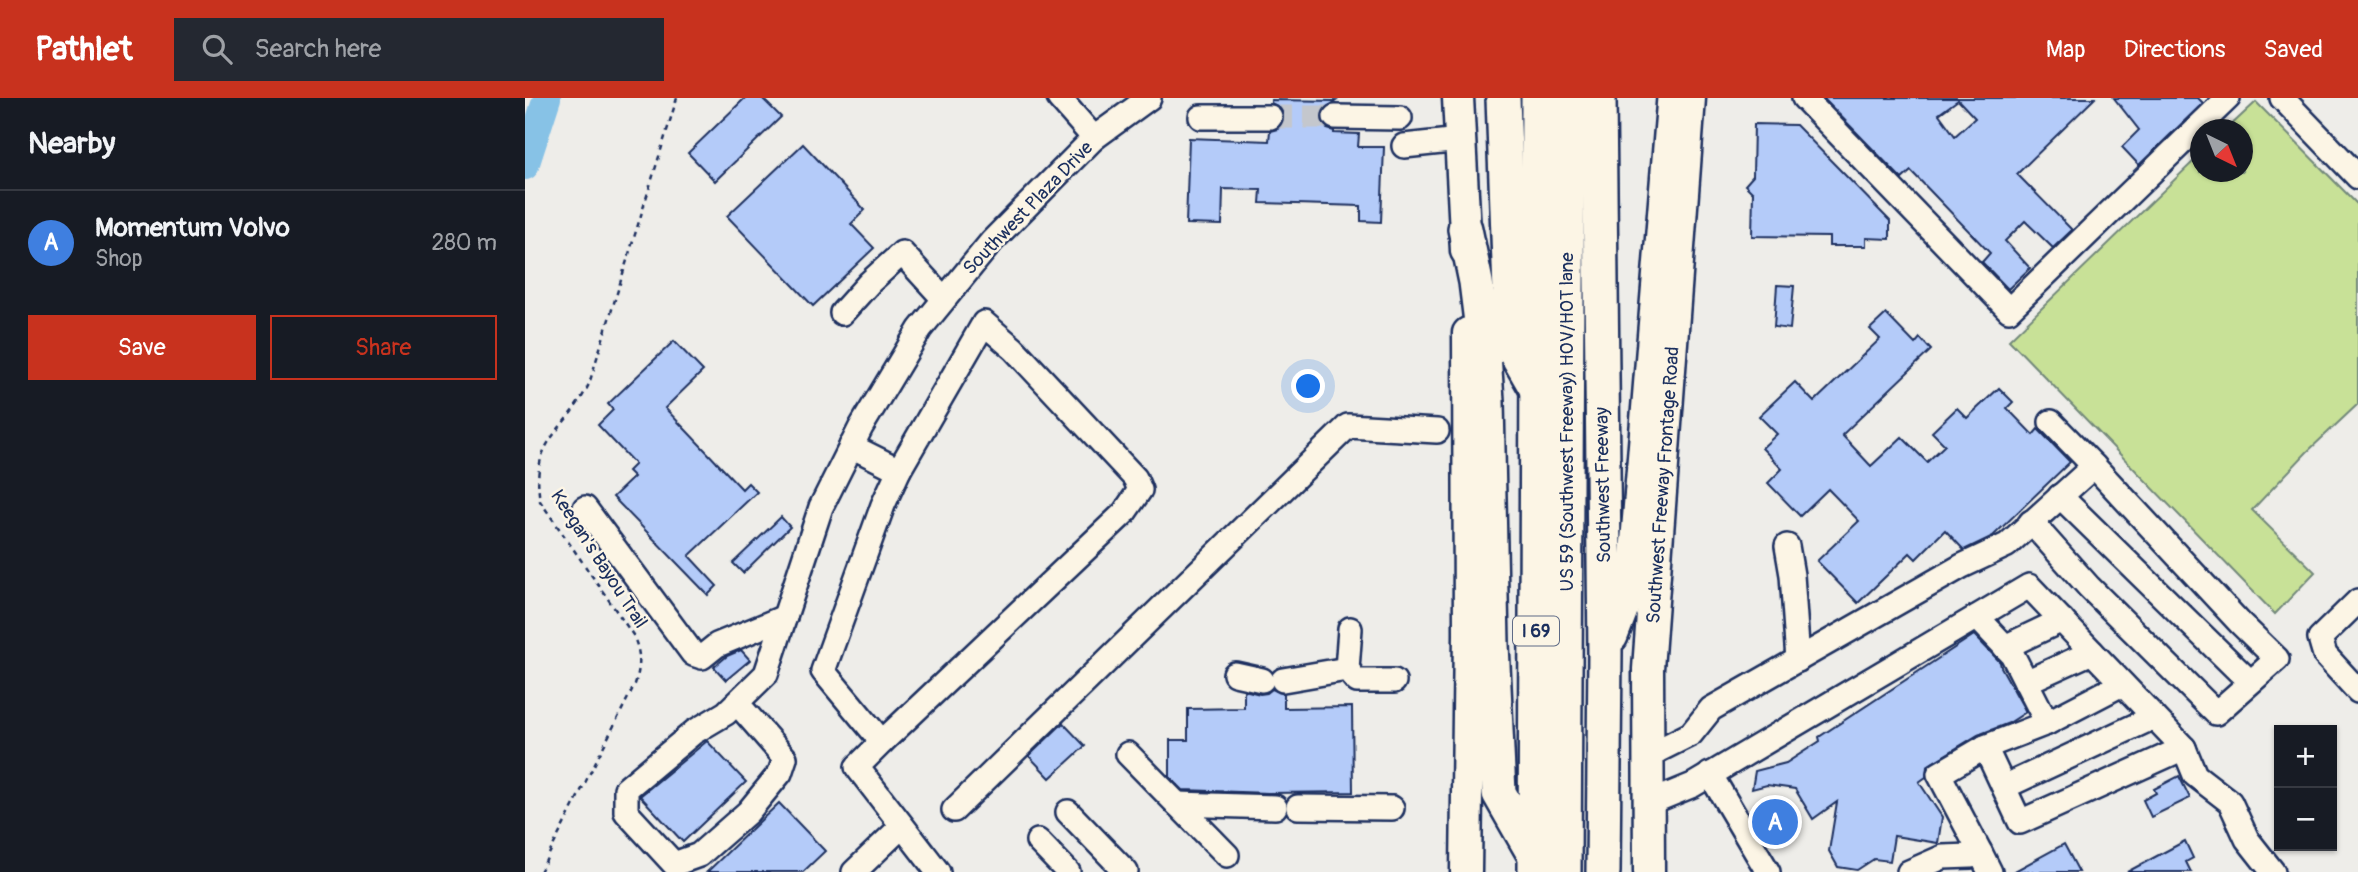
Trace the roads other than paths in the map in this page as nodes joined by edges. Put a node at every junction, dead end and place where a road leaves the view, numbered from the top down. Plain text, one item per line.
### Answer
1 (1059, 98) edge
2 (1149, 98) edge
3 (1458, 98) edge
4 (1503, 98) edge
5 (1538, 98) edge
6 (1568, 98) edge
7 (1599, 98) edge
8 (1615, 98) edge
9 (1674, 98) edge
10 (1691, 98) edge
11 (1804, 98) edge
12 (2228, 98) edge
13 (2282, 98) edge
14 (1201, 117) dead end
15 (1270, 117) tunnel mouth
16 (1335, 117) tunnel mouth
17 (1401, 118) dead end
18 (1094, 138) junction
19 (1460, 140) junction
20 (1600, 143) junction
21 (1404, 146) dead end
22 (2358, 177) edge
23 (1465, 229) junction
24 (944, 299) junction
25 (842, 313) dead end
26 (1538, 390) junction
27 (2051, 422) dead end
28 (1437, 431) dead end
29 (851, 446) junction
30 (2094, 466) junction
31 (899, 470) junction
32 (2060, 496) junction
33 (585, 508) dead end
34 (2031, 522) junction
35 (1787, 546) dead end
36 (2358, 601) edge
37 (785, 617) junction
38 (1977, 617) junction
39 (2062, 620) junction
40 (1350, 629) dead end
41 (2005, 647) junction
42 (1605, 652) junction
43 (2092, 652) junction
44 (1798, 660) junction
45 (1347, 669) junction
46 (1235, 674) dead end
47 (1394, 681) dead end
48 (2026, 682) junction
49 (2250, 682) junction
50 (2122, 684) junction
51 (2358, 691) edge
52 (737, 703) junction
53 (2154, 717) junction
54 (2047, 723) junction
55 (882, 742) junction
56 (1985, 747) junction
57 (2184, 748) junction
58 (1128, 754) dead end
59 (1649, 755) junction
60 (1710, 774) junction
61 (2004, 787) junction
62 (1649, 803) junction
63 (1177, 804) junction
64 (1392, 808) dead end
65 (954, 810) dead end
66 (1068, 812) dead end
67 (901, 827) junction
68 (1038, 841) dead end
69 (1227, 855) dead end
70 (1985, 862) edge
71 (1535, 864) edge
72 (854, 872) edge
73 (938, 872) edge
74 (1068, 872) edge
75 (1126, 872) edge
76 (1466, 872) edge
77 (1564, 872) edge
78 (1603, 872) edge
79 (1649, 872) edge
80 (1768, 872) edge
81 (1910, 872) edge
82 (2273, 872) edge

1 - 18 street
2 - 18 street, Southwest Plaza Drive
3 - 19 main road
4 - 26 highway
5 - 26 highway, I 69
6 - 77 highway, US 59 (Southwest Freeway) HOV/HOT lane
7 - 20 highway, Southwest Freeway
8 - 20 highway
9 - 42 highway
10 - 59 main road, Southwest Freeway Frontage Road
11 - 12 street
13 - 22 street
14 - 15 street
16 - 17 street
18 - 24 street, Southwest Plaza Drive
19 - 21 street
19 - 23 main road
20 - 42 highway, Southwest Freeway
23 - 71 highway
23 - 76 main road
24 - 25 street
24 - 29 street, Southwest Plaza Drive
26 - 71 highway, I 69
27 - 30 street
28 - 65 street
29 - 31 street
29 - 37 street, Southwest Plaza Drive
30 - 32 street
30 - 49 street
31 - 55 street
31 - 55 street
32 - 34 street
32 - 49 street
33 - 37 street
34 - 44 street
34 - 49 street
35 - 44 street
36 - 51 street
37 - 52 street, Southwest Plaza Drive
38 - 39 street
38 - 41 street
38 - 60 street
39 - 41 street
39 - 43 street
40 - 45 street
41 - 48 street
42 - 78 highway, Southwest Freeway
43 - 48 street
43 - 50 street
44 - 59 street
45 - 46 street
45 - 47 street
48 - 54 street
50 - 53 street
50 - 54 street
52 - 52 street
53 - 57 street
53 - 61 street
54 - 56 street
55 - 67 street
56 - 61 street
56 - 70 street
57 - 61 street
57 - 82 street
58 - 63 street
59 - 62 main road, Southwest Freeway Frontage Road
60 - 62 street
60 - 80 street
62 - 79 main road, Southwest Freeway Frontage Road
63 - 64 street
63 - 69 street
66 - 75 street
67 - 72 street
67 - 73 street
68 - 74 street
70 - 81 street

